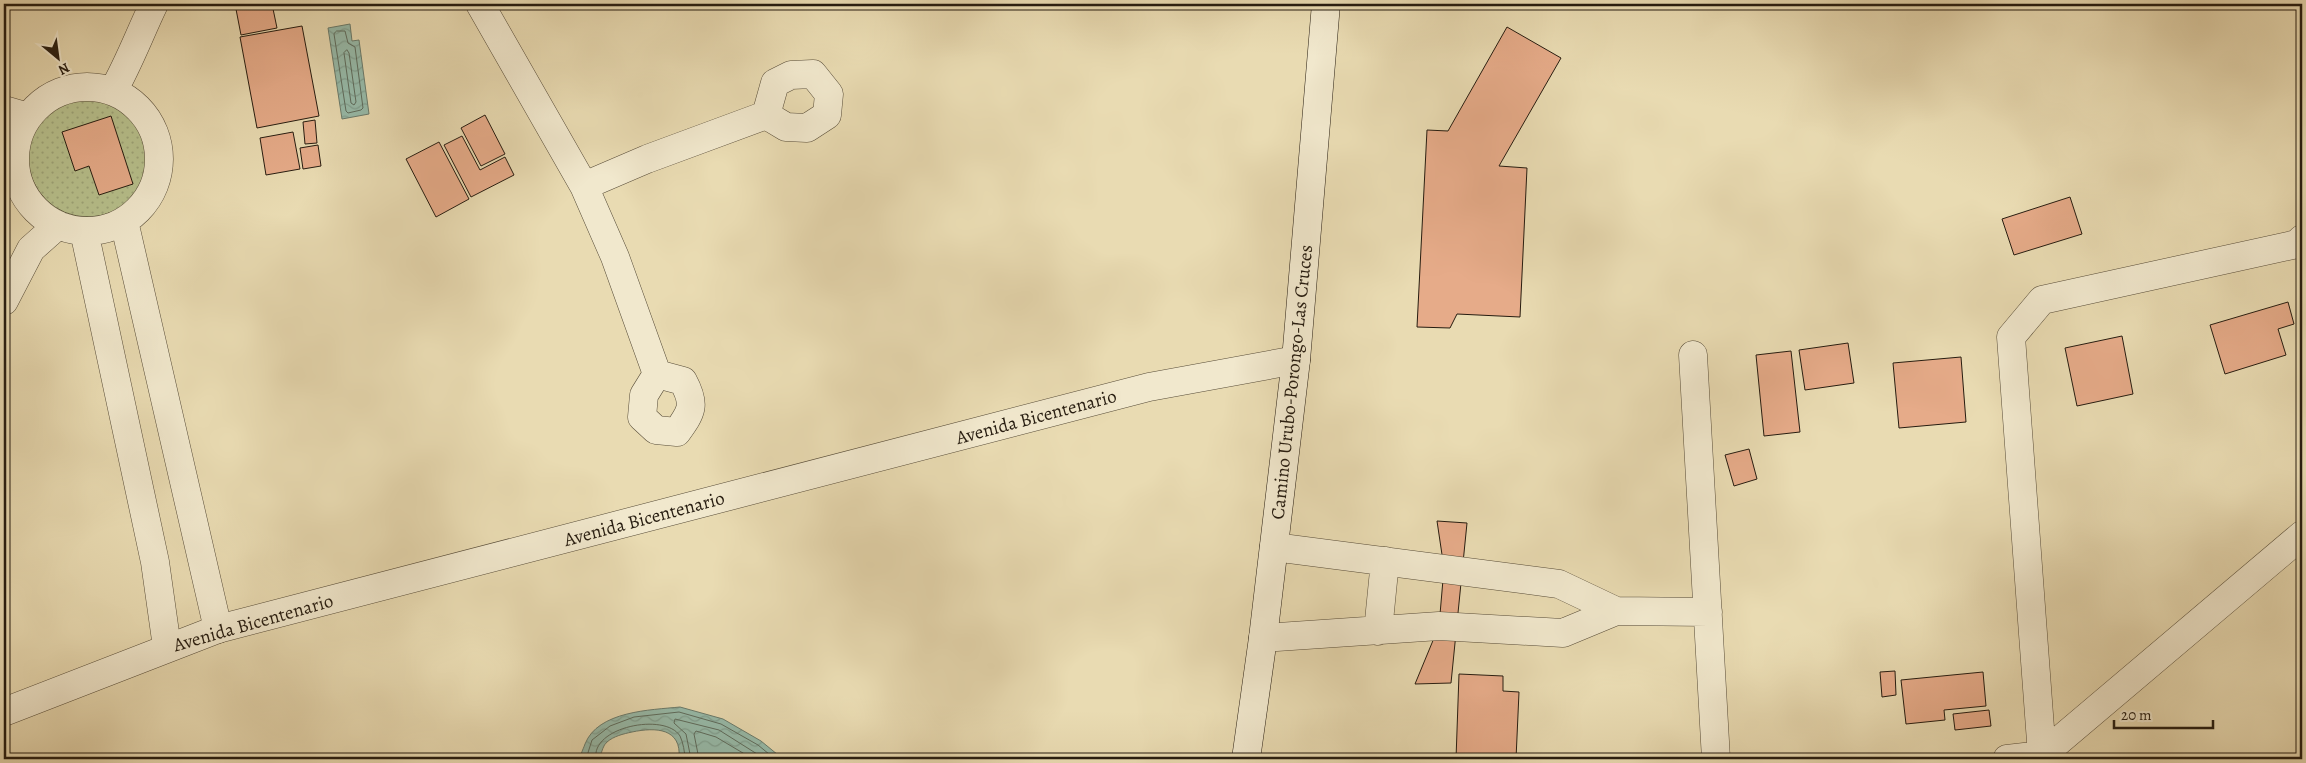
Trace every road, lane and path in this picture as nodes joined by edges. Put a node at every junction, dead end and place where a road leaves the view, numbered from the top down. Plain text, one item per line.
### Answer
1 (154, 4) edge
2 (480, 4) edge
3 (1326, 4) edge
4 (113, 91) junction
5 (16, 114) edge
6 (766, 115) dead end
7 (584, 186) junction
8 (124, 221) junction
9 (58, 225) junction
10 (84, 231) junction
11 (2302, 239) edge
12 (4, 301) edge
13 (1693, 355) dead end
14 (1296, 360) junction
15 (657, 374) dead end
16 (2302, 535) edge
17 (1274, 547) junction
18 (1385, 561) junction
19 (1616, 611) junction
20 (1708, 612) junction
21 (218, 629) junction
22 (1378, 630) junction
23 (1263, 638) junction
24 (167, 647) junction
25 (4, 712) edge
26 (2042, 755) junction
27 (1246, 759) edge
28 (1716, 759) edge
29 (2007, 759) edge

1 - 4 street
2 - 7 street
3 - 14 street, Camino Urubo-Porongo-Las Cruces
4 - 5 street
4 - 8 street
5 - 9 street
6 - 7 street
7 - 15 street
8 - 10 street
8 - 21 street
9 - 10 street
9 - 12 street
10 - 24 street
11 - 26 street
13 - 20 street
14 - 17 street, Camino Urubo-Porongo-Las Cruces
14 - 21 street, Avenida Bicentenario
16 - 26 street
17 - 18 street
17 - 23 street, Camino Urubo-Porongo-Las Cruces
18 - 19 street
18 - 22 street
19 - 20 street
19 - 22 street
20 - 28 street
21 - 24 street, Avenida Bicentenario
22 - 23 street
23 - 27 street, Camino Urubo-Porongo-Las Cruces
24 - 25 street, Avenida Bicentenario
26 - 29 street

